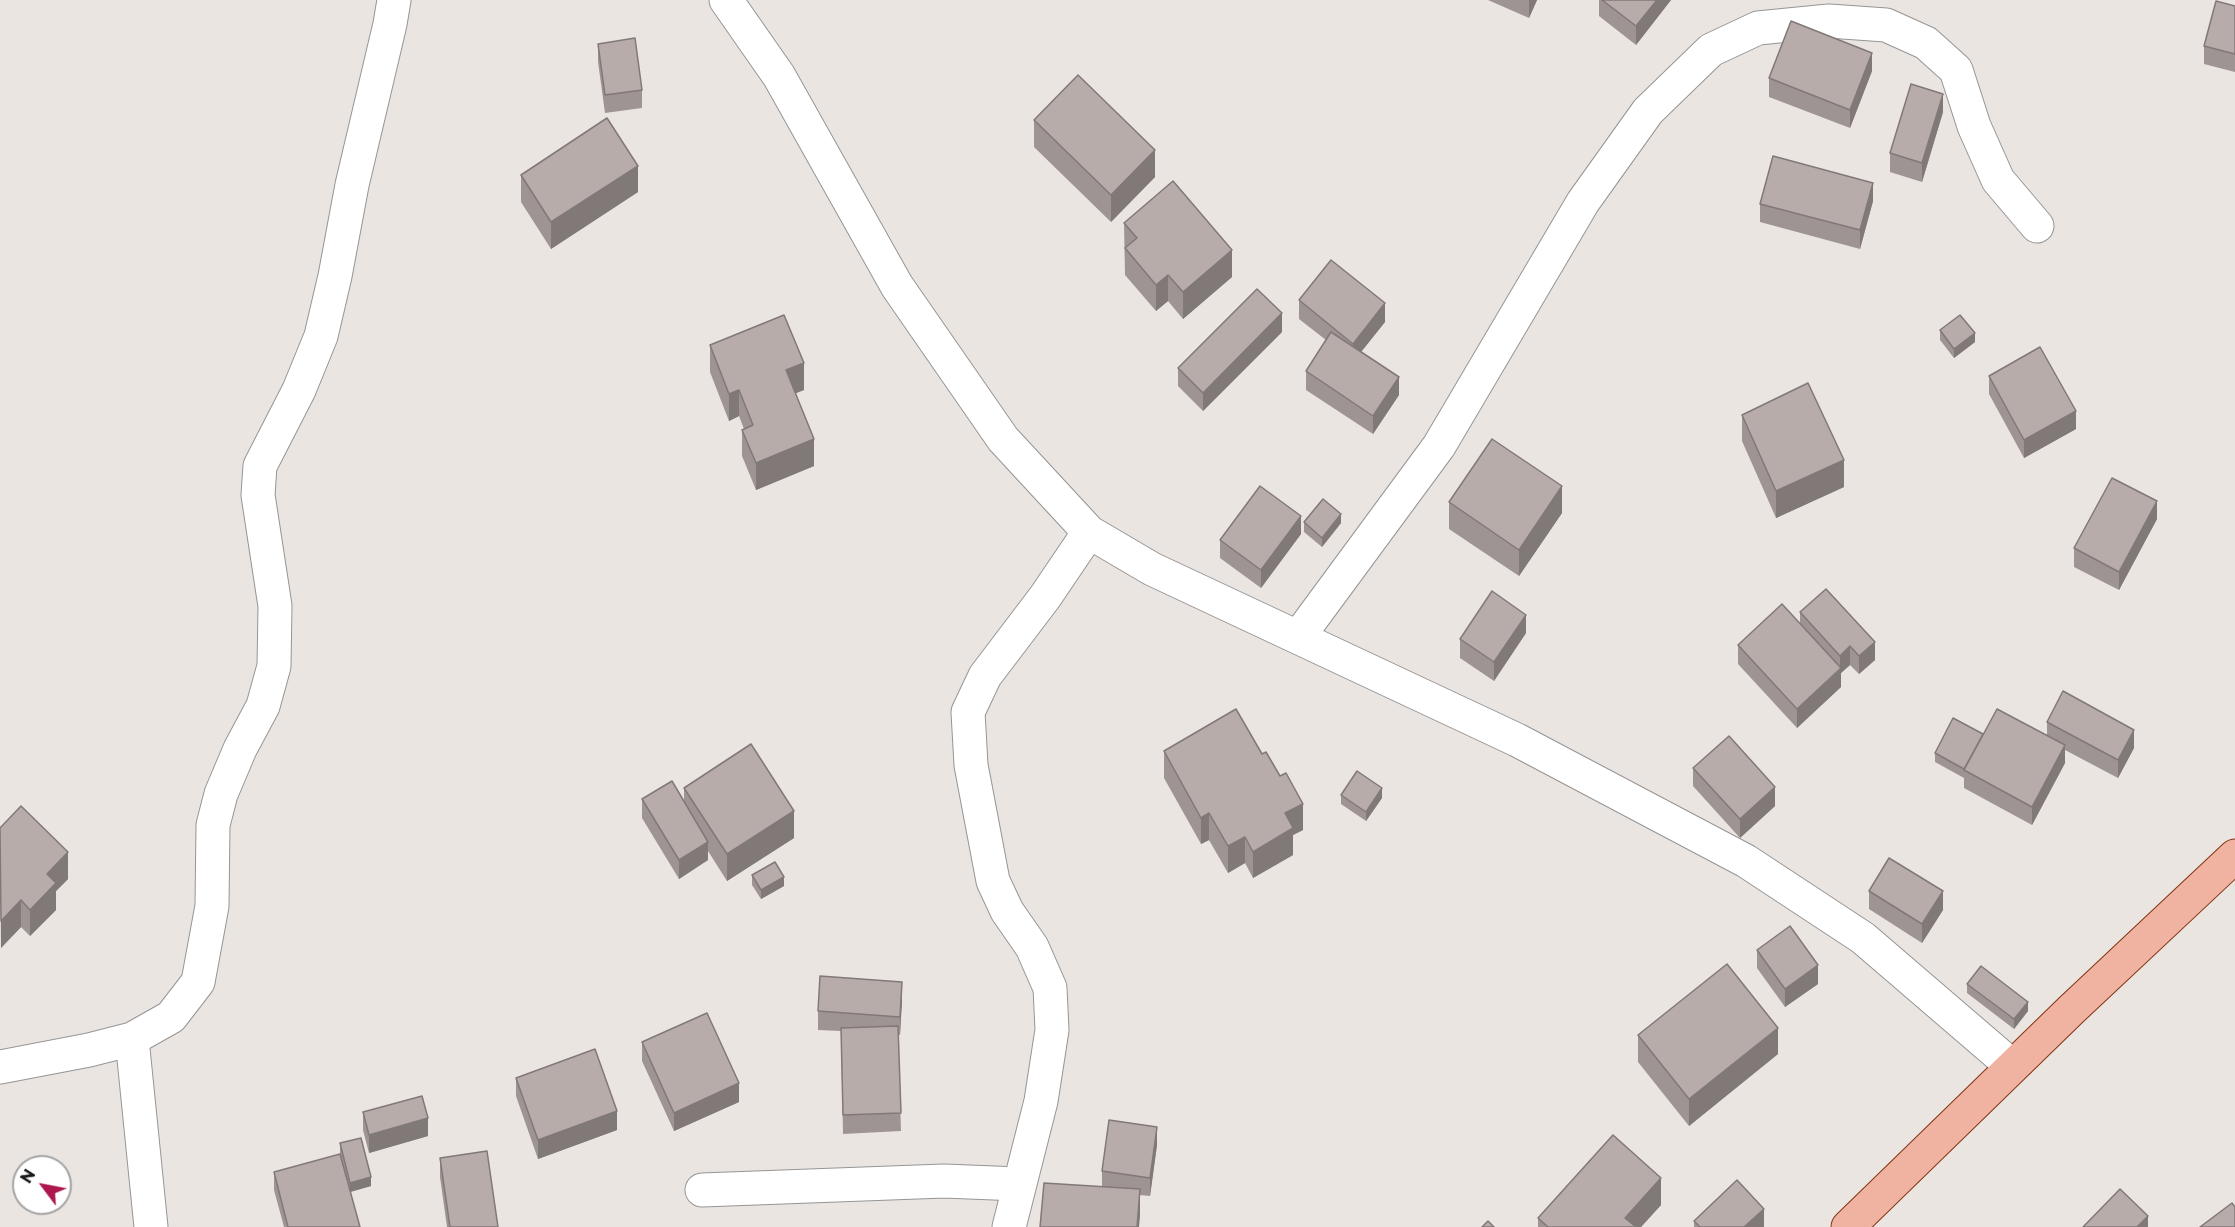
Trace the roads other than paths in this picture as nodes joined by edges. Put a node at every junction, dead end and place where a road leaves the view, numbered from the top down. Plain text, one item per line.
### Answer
1 (394, 0) edge
2 (726, 0) edge
3 (2037, 226) dead end
4 (1089, 532) junction
5 (1299, 636) junction
6 (2233, 861) edge
7 (132, 1039) junction
8 (2012, 1066) junction
9 (0, 1067) edge
10 (1019, 1184) junction
11 (702, 1190) dead end
12 (151, 1227) edge
13 (1009, 1227) edge
14 (1848, 1227) edge

1 - 7 street
2 - 4 street
3 - 5 street
4 - 5 street
4 - 10 street
5 - 8 street
6 - 8 main road
7 - 9 street
7 - 12 street
8 - 14 main road
10 - 11 street
10 - 13 street

